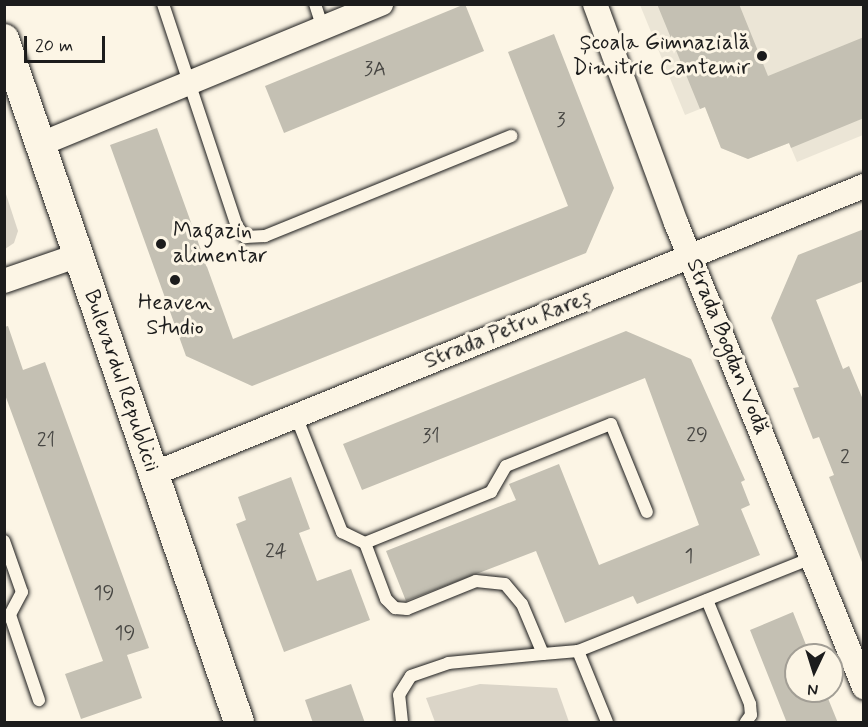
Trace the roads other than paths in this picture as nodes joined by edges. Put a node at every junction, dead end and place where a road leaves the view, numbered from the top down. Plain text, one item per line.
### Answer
1 (163, 4) edge
2 (315, 4) edge
3 (381, 4) edge
4 (595, 4) edge
5 (323, 28) junction
6 (4, 39) edge
7 (189, 84) junction
8 (511, 136) dead end
9 (41, 144) junction
10 (864, 186) edge
11 (79, 255) junction
12 (690, 256) junction
13 (4, 281) edge
14 (296, 416) junction
15 (153, 474) junction
16 (647, 512) dead end
17 (4, 541) edge
18 (365, 543) junction
19 (812, 558) junction
20 (707, 600) junction
21 (7, 616) edge
22 (578, 651) junction
23 (543, 654) junction
24 (864, 687) edge
25 (39, 700) dead end
26 (239, 723) edge
27 (402, 723) edge
28 (607, 723) edge
29 (746, 723) edge

1 - 7 lane
2 - 5 lane
3 - 5 street
4 - 12 street, Strada Bogdan Vodă
5 - 7 street
6 - 9 street, Bulevardul Republicii
7 - 8 lane
7 - 9 street
9 - 11 street, Bulevardul Republicii
10 - 12 street, Strada Petru Rareș
11 - 13 street
11 - 15 street, Bulevardul Republicii
12 - 14 street, Strada Petru Rareș
12 - 19 street, Strada Bogdan Vodă
14 - 15 street, Strada Petru Rareș
14 - 18 lane
15 - 26 street, Bulevardul Republicii
16 - 18 lane
17 - 21 lane
18 - 23 lane
19 - 20 lane
19 - 24 street, Strada Bogdan Vodă
20 - 22 lane
20 - 29 lane
21 - 25 lane
22 - 23 lane
22 - 28 lane
23 - 27 lane

